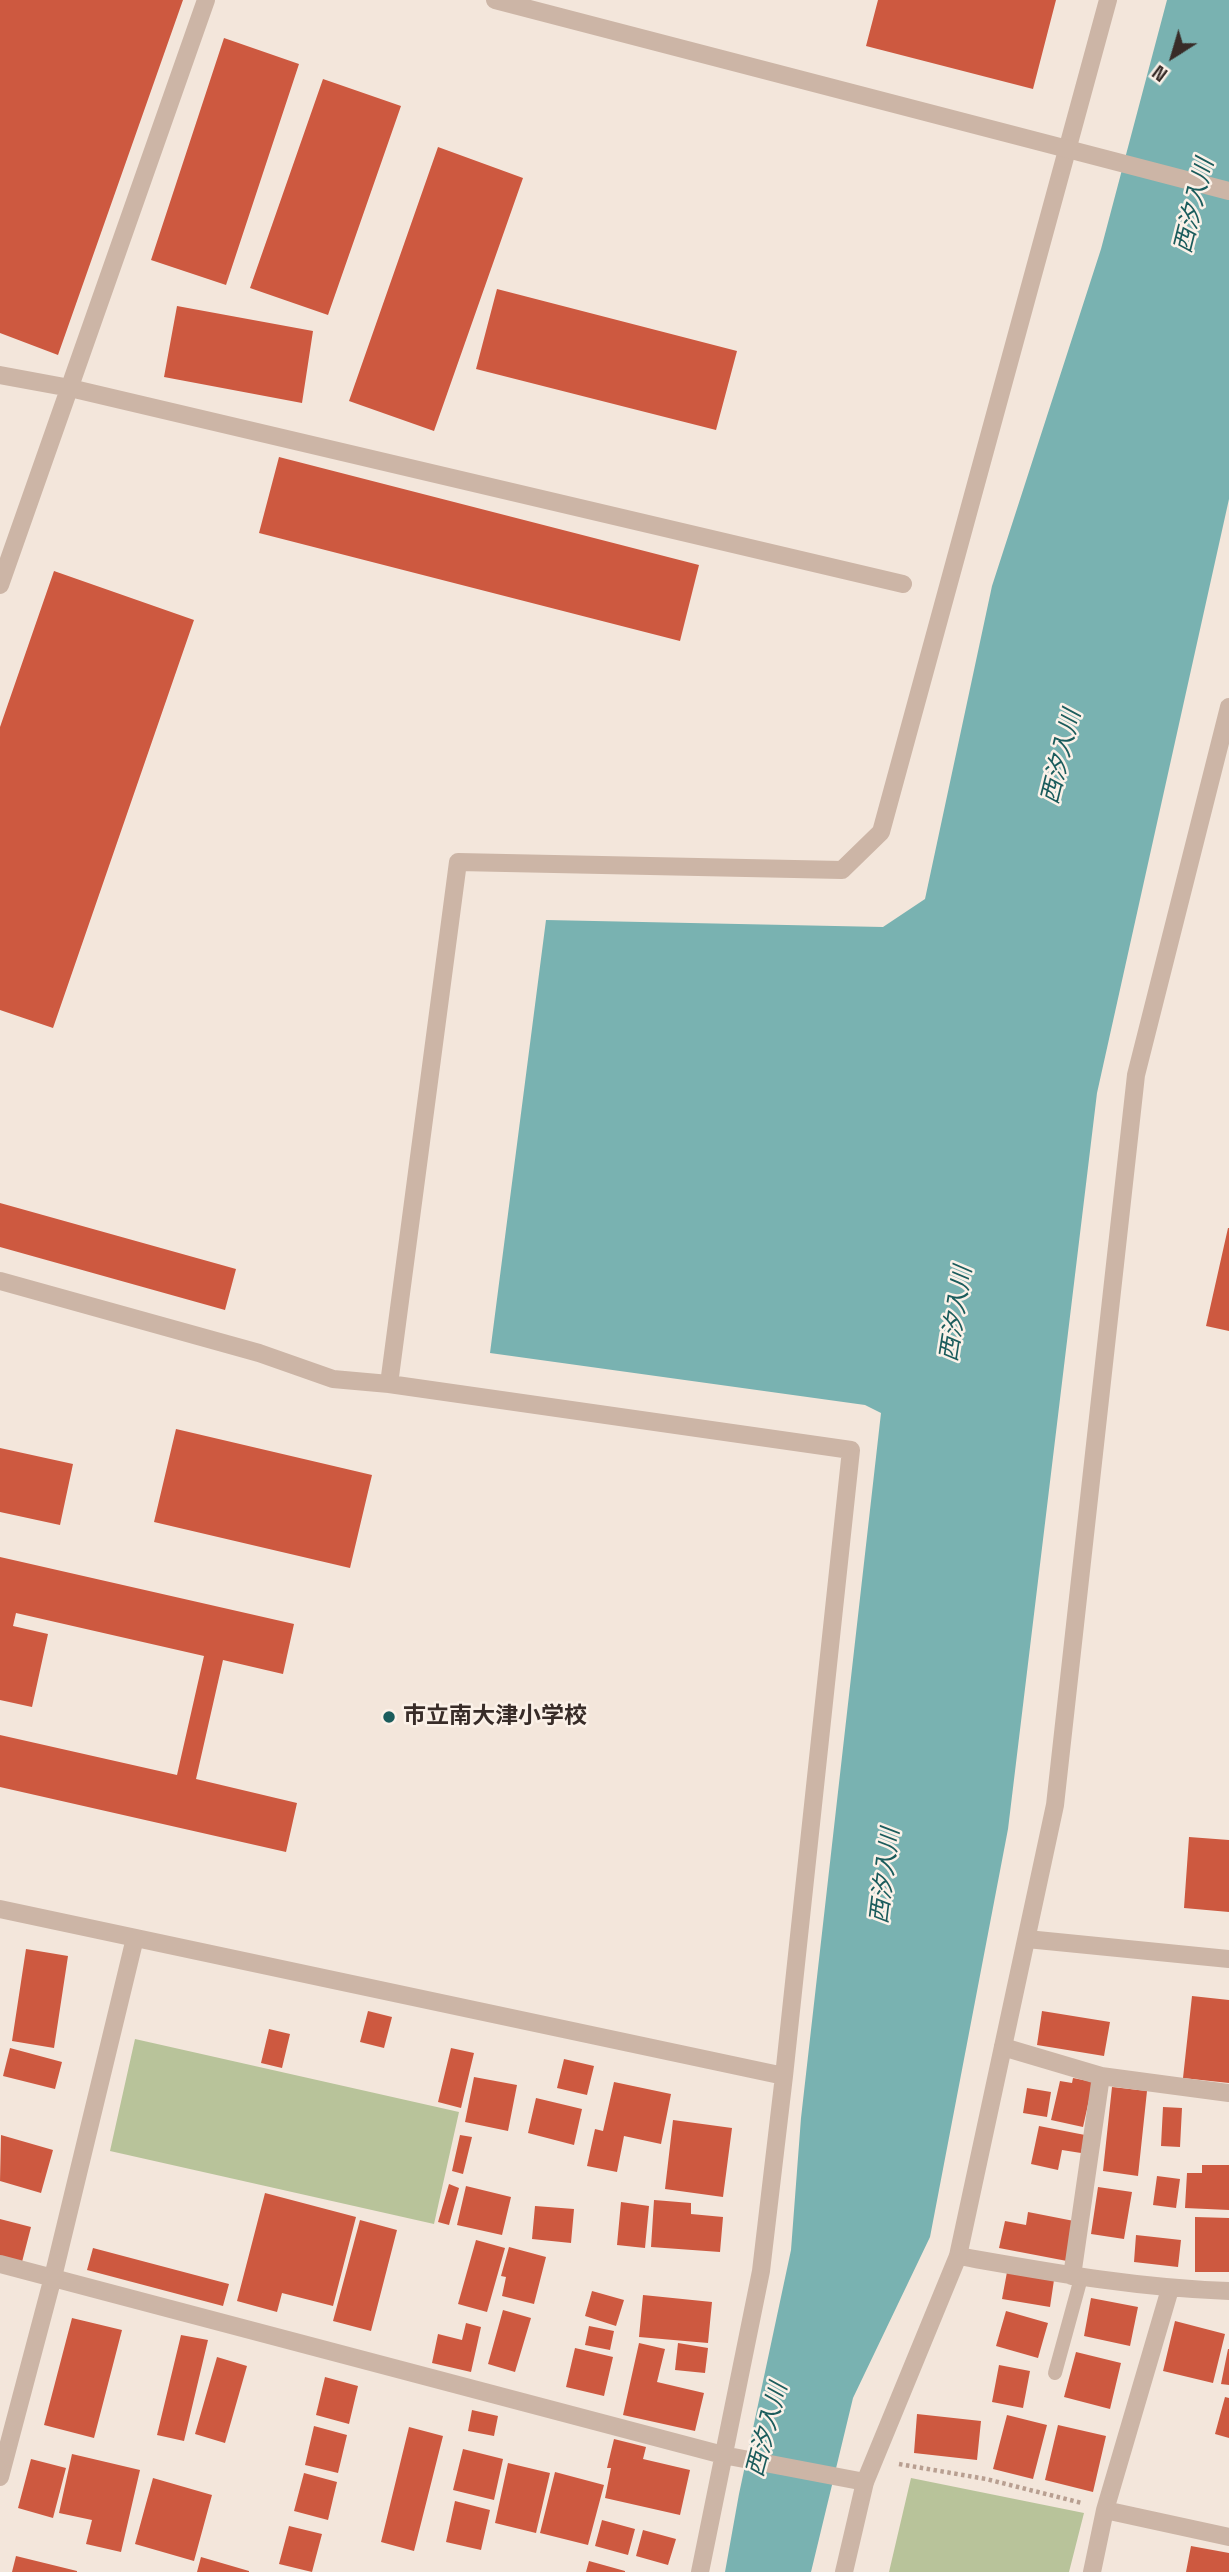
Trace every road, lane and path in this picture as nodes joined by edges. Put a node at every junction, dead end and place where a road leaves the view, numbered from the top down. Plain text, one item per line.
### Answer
1 (206, 0) edge
2 (495, 0) edge
3 (1108, 0) edge
4 (1069, 149) junction
5 (1229, 191) edge
6 (0, 375) edge
7 (70, 388) junction
8 (903, 584) dead end
9 (0, 585) edge
10 (1229, 706) edge
11 (0, 1281) edge
12 (389, 1384) junction
13 (0, 1909) edge
14 (135, 1938) junction
15 (1027, 1939) junction
16 (1229, 1959) edge
17 (1003, 2047) junction
18 (784, 2076) junction
19 (1101, 2076) junction
20 (1229, 2093) edge
21 (958, 2256) junction
22 (0, 2264) edge
23 (52, 2277) junction
24 (1076, 2277) junction
25 (1170, 2289) junction
26 (1229, 2291) edge
27 (1055, 2373) dead end
28 (723, 2455) junction
29 (874, 2460) junction
30 (0, 2477) edge
31 (865, 2482) junction
32 (1105, 2510) junction
33 (1229, 2537) edge
34 (700, 2572) edge
35 (844, 2572) edge
36 (1092, 2572) edge

1 - 7 street
2 - 4 street
3 - 4 street
4 - 5 street
4 - 12 street
6 - 7 street
7 - 8 street
7 - 9 street
10 - 15 street
11 - 12 street
12 - 18 street
13 - 14 street
14 - 18 street
14 - 23 street
15 - 16 street
15 - 17 street
17 - 19 street
17 - 21 street
18 - 28 street
19 - 20 street
19 - 24 street
21 - 24 street
21 - 29 street
22 - 23 street
23 - 28 street
23 - 30 street
24 - 25 street
24 - 27 lane
25 - 26 street
25 - 32 street
28 - 31 street
28 - 34 street
29 - 31 street
29 - 32 path
31 - 35 street
32 - 33 street
32 - 36 street

